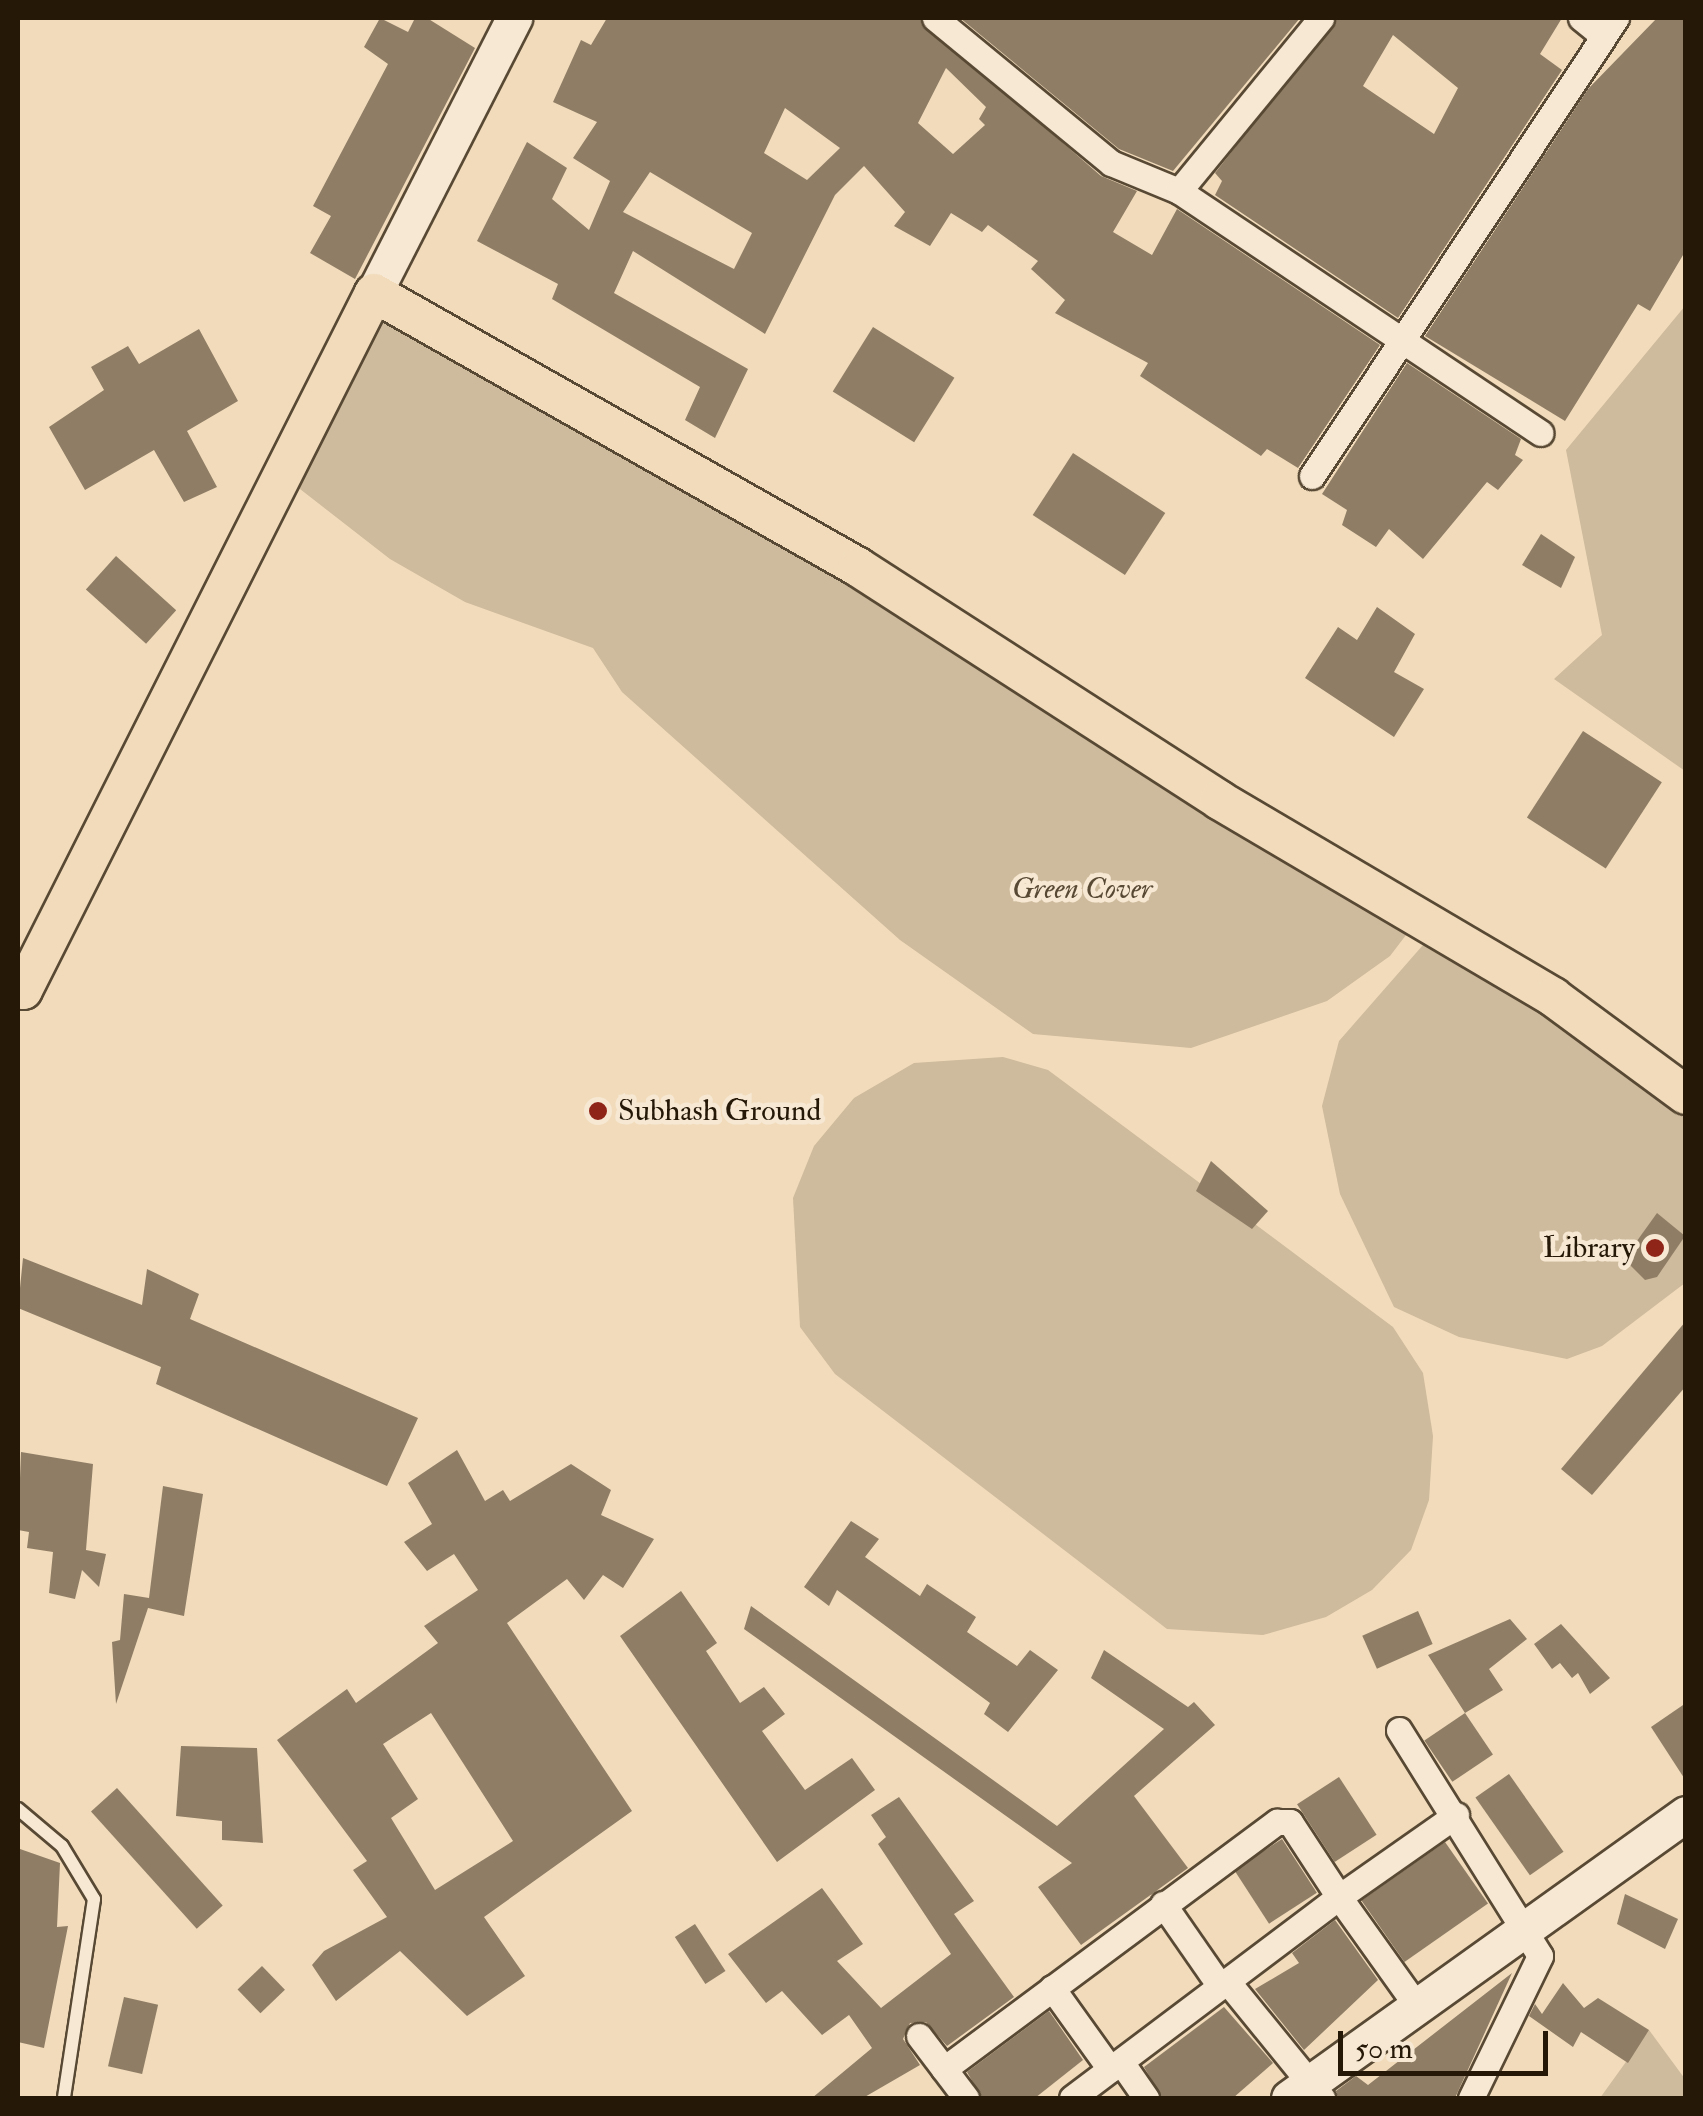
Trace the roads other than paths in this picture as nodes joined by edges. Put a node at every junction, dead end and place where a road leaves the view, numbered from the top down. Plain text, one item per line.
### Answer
1 (514, 18) edge
2 (935, 18) edge
3 (1321, 18) edge
4 (1581, 18) edge
5 (1609, 26) edge
6 (1179, 191) junction
7 (374, 293) junction
8 (1404, 343) junction
9 (1541, 433) dead end
10 (1312, 476) dead end
11 (20, 992) edge
12 (1686, 1095) edge
13 (1399, 1730) dead end
14 (18, 1809) edge
15 (1686, 1814) edge
16 (1456, 1815) junction
17 (1339, 1897) junction
18 (1163, 1904) junction
19 (1525, 1921) junction
20 (1224, 1983) junction
21 (1052, 1988) junction
22 (1416, 2005) junction
23 (919, 2036) dead end
24 (1116, 2065) junction
25 (944, 2069) junction
26 (1307, 2093) edge
27 (64, 2098) edge
28 (966, 2098) edge
29 (1072, 2098) edge
30 (1146, 2098) edge
31 (1470, 2098) edge

1 - 7 street
2 - 6 street
3 - 6 street
4 - 5 street
5 - 8 street
6 - 8 street
7 - 11 main road
7 - 12 main road
8 - 9 street
8 - 10 street
13 - 16 street
14 - 27 lane
15 - 19 street
16 - 17 street
16 - 19 street
17 - 18 street
17 - 20 street
17 - 22 street
18 - 20 street
18 - 21 street
19 - 22 street
19 - 31 street
20 - 24 street
20 - 26 street
21 - 24 street
21 - 25 street
22 - 26 street
23 - 25 street
24 - 29 street
24 - 30 street
25 - 28 street

